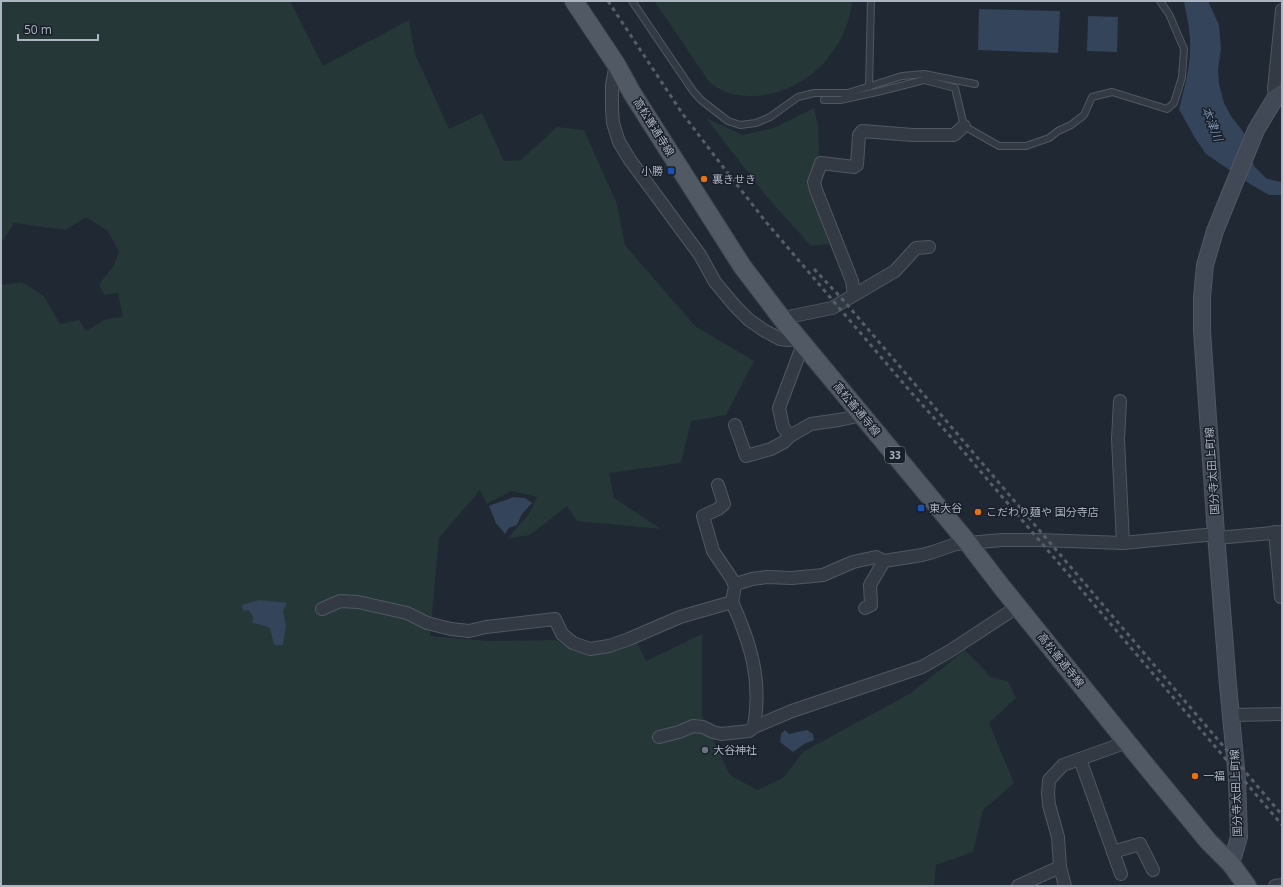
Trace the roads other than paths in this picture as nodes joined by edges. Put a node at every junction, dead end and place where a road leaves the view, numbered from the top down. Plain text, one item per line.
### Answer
1 (574, 1) edge
2 (632, 1) edge
3 (871, 1) edge
4 (1160, 1) edge
5 (1282, 10) edge
6 (616, 64) junction
7 (902, 76) junction
8 (975, 84) dead end
9 (906, 85) junction
10 (869, 87) junction
11 (1279, 95) edge
12 (824, 100) dead end
13 (964, 126) junction
14 (929, 247) dead end
15 (854, 295) junction
16 (783, 320) junction
17 (801, 342) junction
18 (1120, 401) dead end
19 (862, 415) junction
20 (734, 425) dead end
21 (790, 436) junction
22 (718, 485) dead end
23 (1278, 532) edge
24 (1216, 536) junction
25 (968, 543) junction
26 (1123, 543) junction
27 (884, 561) junction
28 (735, 586) junction
29 (1281, 596) edge
30 (732, 602) junction
31 (1017, 607) junction
32 (865, 608) dead end
33 (322, 609) dead end
34 (1282, 714) edge
35 (1232, 715) junction
36 (754, 727) junction
37 (659, 737) dead end
38 (1126, 741) junction
39 (1080, 759) junction
40 (1113, 852) junction
41 (1231, 864) junction
42 (1060, 867) junction
43 (1153, 870) dead end
44 (1121, 874) dead end
45 (1282, 885) edge
46 (1018, 886) edge
47 (1065, 886) edge
48 (1247, 886) edge
49 (1275, 886) edge

1 - 6 main road, 高松善通寺線 / 33
2 - 10 lane
3 - 10 lane
4 - 13 lane
5 - 11 street
6 - 16 main road, 高松善通寺線 / 33
6 - 17 street
7 - 8 lane
7 - 9 lane
7 - 10 lane
9 - 12 lane
9 - 13 lane
11 - 24 main road, 国分寺太田上町線
13 - 15 street
14 - 15 street
15 - 16 street
16 - 17 main road, 高松善通寺線 / 33
17 - 19 main road, 高松善通寺線 / 33
17 - 21 street
18 - 26 street
19 - 21 street
19 - 25 main road, 高松善通寺線 / 33
20 - 21 street
22 - 28 street
23 - 24 street
23 - 29 street
24 - 26 street
24 - 35 main road, 国分寺太田上町線
25 - 26 street
25 - 27 street
25 - 31 main road, 高松善通寺線 / 33
27 - 28 street
27 - 32 street
28 - 30 street
30 - 33 street
30 - 36 street
31 - 36 street
31 - 38 main road, 高松善通寺線 / 33
34 - 35 street
35 - 41 main road, 国分寺太田上町線
36 - 37 street
38 - 39 street
38 - 41 main road, 高松善通寺線 / 33
39 - 40 street
39 - 42 street
40 - 43 street
40 - 44 street
41 - 48 main road, 高松善通寺線 / 33
42 - 46 street
42 - 47 street
45 - 49 street

